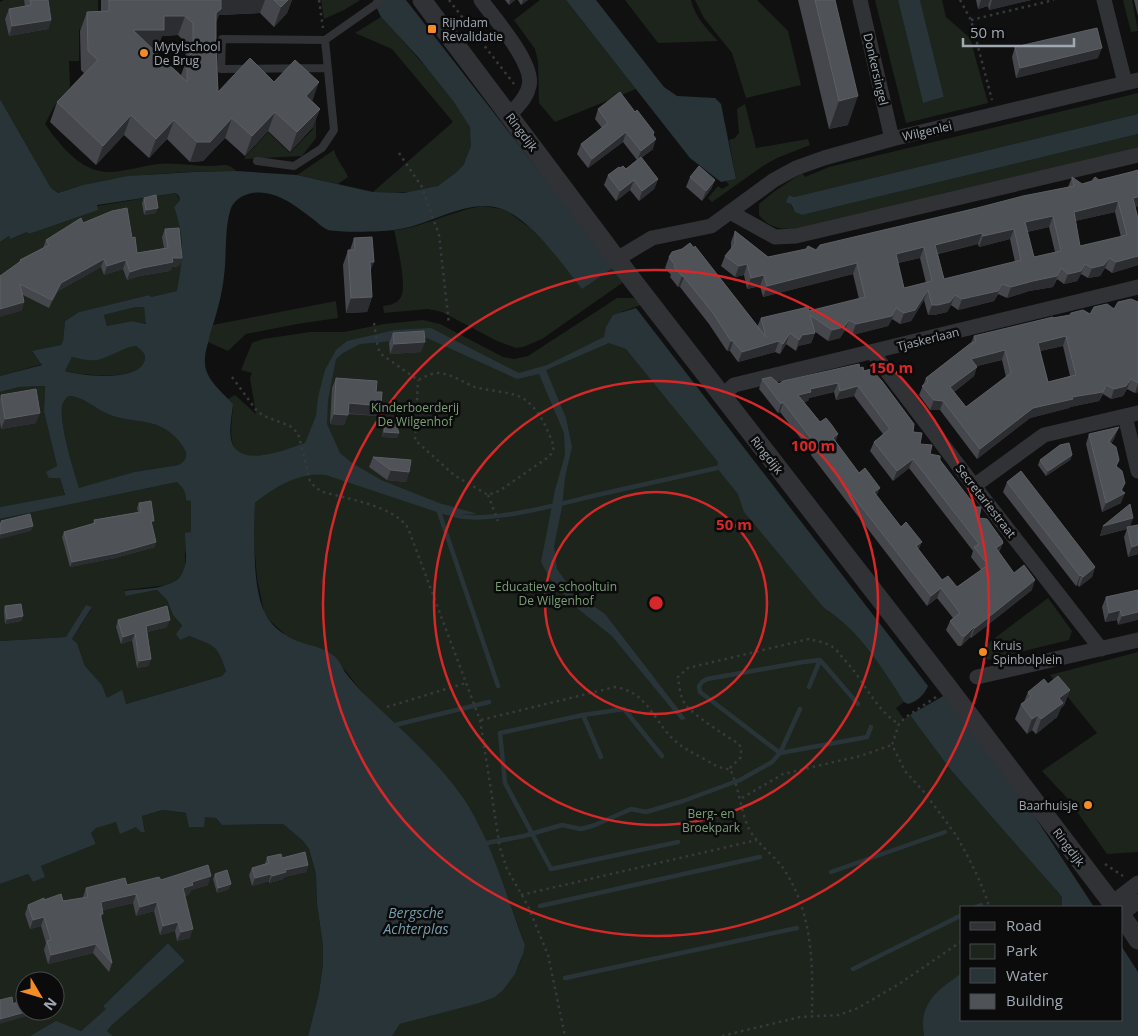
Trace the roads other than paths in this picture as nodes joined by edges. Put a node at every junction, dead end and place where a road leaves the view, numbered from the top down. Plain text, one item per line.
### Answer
1 (382, 0) edge
2 (422, 0) edge
3 (480, 0) edge
4 (860, 0) edge
5 (1104, 0) edge
6 (325, 40) junction
7 (327, 68) junction
8 (1131, 82) edge
9 (510, 115) junction
10 (892, 139) junction
11 (1138, 155) edge
12 (257, 161) dead end
13 (730, 212) junction
14 (617, 259) junction
15 (1138, 287) edge
16 (873, 352) junction
17 (722, 396) junction
18 (1131, 414) edge
19 (1138, 471) edge
20 (974, 486) junction
21 (1138, 640) edge
22 (1101, 649) junction
23 (977, 677) dead end
24 (1138, 883) edge
25 (1138, 901) edge
26 (1115, 906) edge
27 (1121, 906) edge
28 (1123, 908) edge
29 (1123, 918) edge
30 (1138, 940) edge

1 - 6 lane
2 - 9 street, Ringdijk
3 - 9 street, Ringdijk
4 - 10 street, Donkersingel
5 - 8 street
6 - 7 lane
6 - 7 lane
7 - 12 lane
8 - 10 street, Wilgenlei
9 - 14 street, Ringdijk
10 - 13 street, Wilgenlei
11 - 13 street
13 - 14 street, Wilgenlei
14 - 17 street, Ringdijk
15 - 16 street, Tjaskerlaan
16 - 17 street, Tjaskerlaan
16 - 20 street, Secretariestraat
17 - 26 street, Ringdijk
18 - 19 street
18 - 20 street
20 - 22 street, Secretariestraat
21 - 22 street
22 - 23 street
24 - 27 street
25 - 28 street
29 - 30 street, Ringdijk

